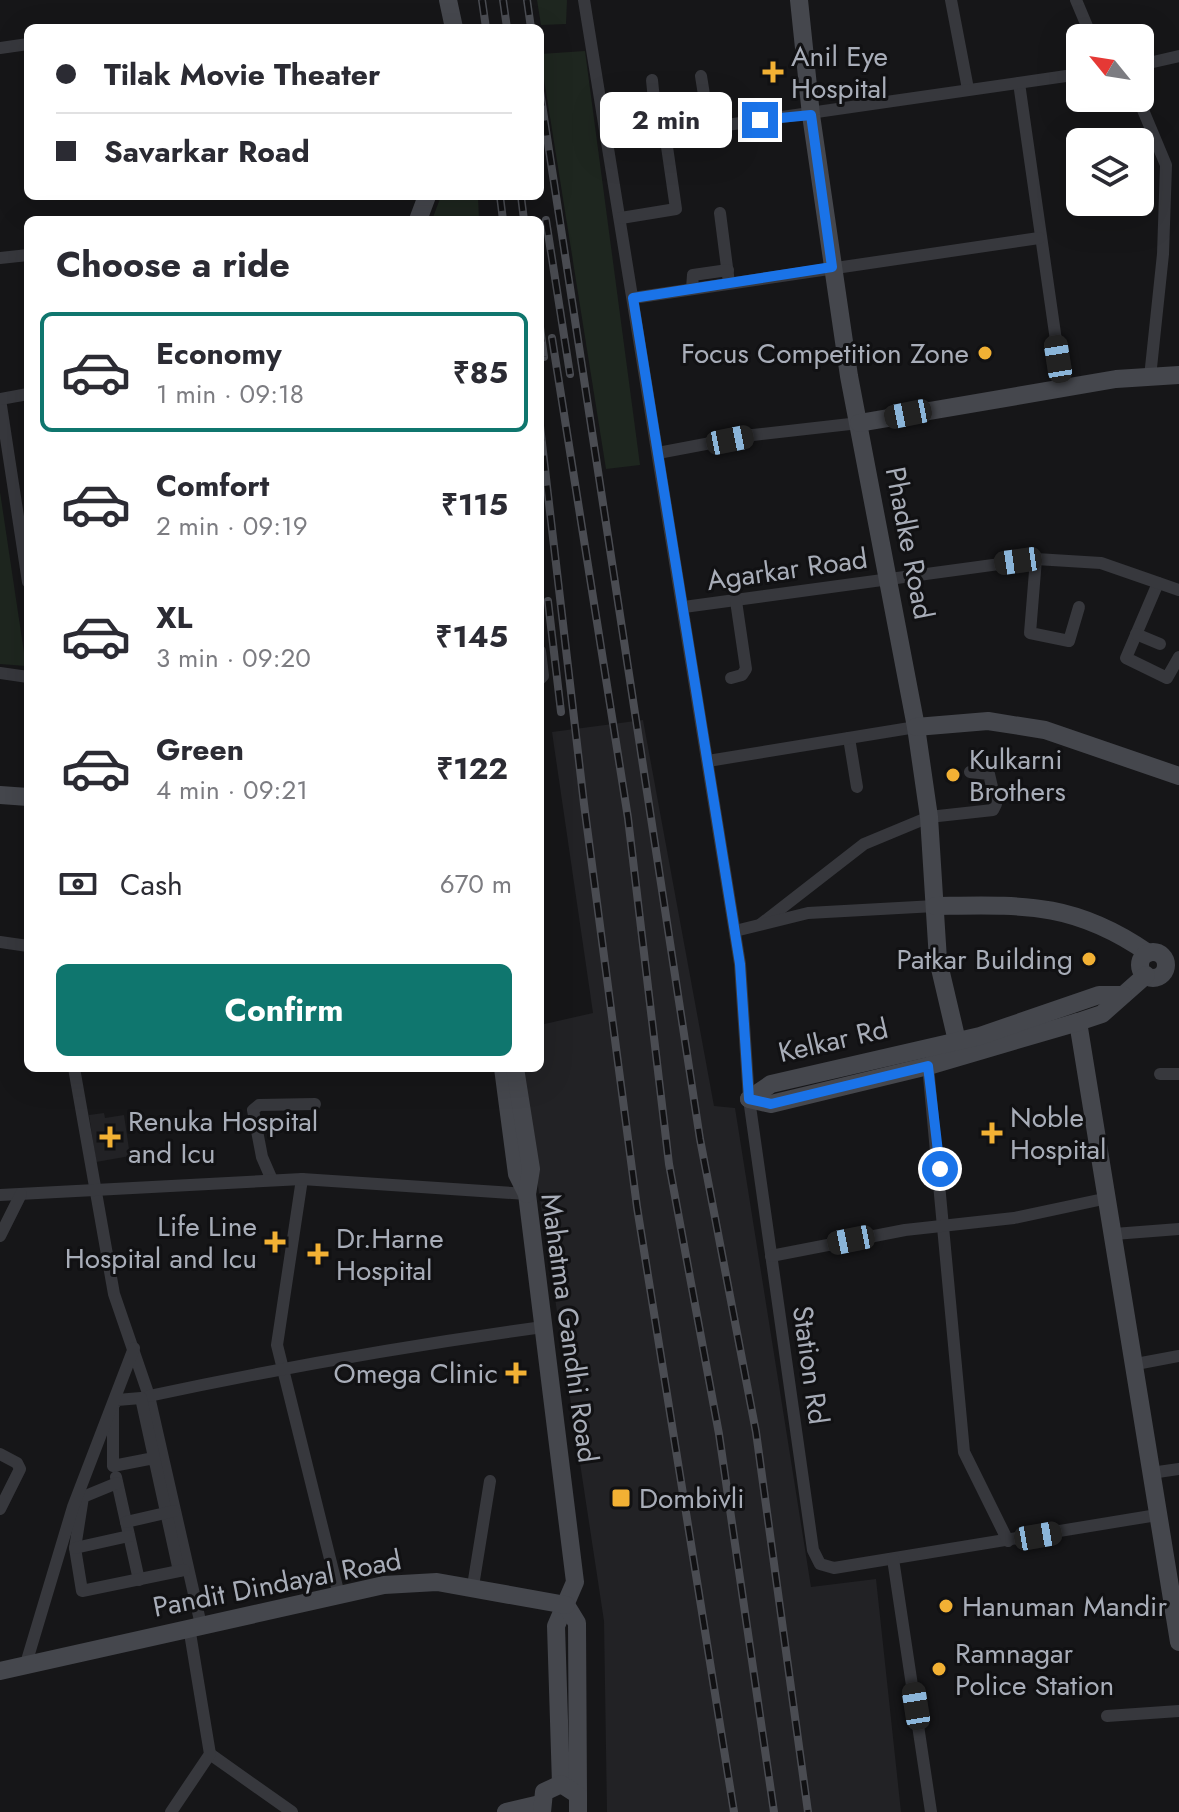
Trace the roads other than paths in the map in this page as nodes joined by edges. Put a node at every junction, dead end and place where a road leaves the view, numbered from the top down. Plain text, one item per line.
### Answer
1 (448, 0) edge
2 (584, 0) edge
3 (799, 0) edge
4 (951, 0) edge
5 (1076, 0) edge
6 (453, 24) edge
7 (1086, 24) edge
8 (24, 45) edge
9 (0, 48) edge
10 (1179, 56) edge
11 (1154, 62) edge
12 (701, 76) dead end
13 (1066, 76) edge
14 (1019, 83) junction
15 (968, 89) junction
16 (1144, 112) edge
17 (811, 115) junction
18 (709, 126) junction
19 (661, 129) junction
20 (609, 142) junction
21 (720, 213) dead end
22 (621, 218) junction
23 (1039, 238) junction
24 (24, 255) edge
25 (0, 258) edge
26 (832, 267) junction
27 (728, 276) junction
28 (633, 298) junction
29 (1179, 375) edge
30 (1150, 377) junction
31 (1063, 389) junction
32 (24, 395) edge
33 (0, 399) edge
34 (859, 423) junction
35 (658, 453) junction
36 (23, 527) edge
37 (1036, 559) junction
38 (889, 579) junction
39 (1158, 583) junction
40 (1179, 590) edge
41 (736, 601) junction
42 (684, 607) junction
43 (1079, 607) dead end
44 (1136, 634) junction
45 (1160, 644) dead end
46 (1179, 657) edge
47 (0, 673) edge
48 (24, 676) edge
49 (731, 678) dead end
50 (916, 727) junction
51 (849, 738) junction
52 (708, 761) junction
53 (970, 772) dead end
54 (1179, 776) edge
55 (857, 787) dead end
56 (0, 795) edge
57 (24, 797) edge
58 (929, 817) junction
59 (935, 906) junction
60 (761, 924) junction
61 (735, 931) junction
62 (0, 942) edge
63 (24, 945) edge
64 (1148, 953) junction
65 (1172, 967) edge
66 (1146, 975) junction
67 (1123, 995) junction
68 (1078, 1022) junction
69 (957, 1041) junction
70 (928, 1066) junction
71 (75, 1072) edge
72 (504, 1072) edge
73 (516, 1072) edge
74 (1160, 1074) dead end
75 (1179, 1074) edge
76 (749, 1099) junction
77 (315, 1104) dead end
78 (302, 1179) junction
79 (272, 1180) junction
80 (97, 1188) junction
81 (21, 1194) junction
82 (527, 1194) junction
83 (0, 1195) edge
84 (1108, 1198) junction
85 (945, 1227) junction
86 (1179, 1229) edge
87 (1114, 1234) junction
88 (0, 1236) edge
89 (771, 1256) junction
90 (543, 1327) junction
91 (134, 1348) junction
92 (1179, 1356) edge
93 (1136, 1364) junction
94 (285, 1367) junction
95 (149, 1396) junction
96 (0, 1454) edge
97 (154, 1458) junction
98 (113, 1466) junction
99 (1179, 1469) edge
100 (1151, 1473) junction
101 (490, 1481) dead end
102 (117, 1483) junction
103 (0, 1509) edge
104 (172, 1512) junction
105 (1157, 1515) junction
106 (126, 1522) junction
107 (129, 1536) junction
108 (1008, 1541) junction
109 (75, 1548) junction
110 (893, 1559) junction
111 (184, 1570) junction
112 (139, 1580) junction
113 (473, 1586) junction
114 (339, 1595) junction
115 (1176, 1599) edge
116 (566, 1605) junction
117 (195, 1626) junction
118 (1179, 1642) edge
119 (25, 1667) junction
120 (0, 1671) edge
121 (1179, 1711) edge
122 (1107, 1716) dead end
123 (210, 1754) junction
124 (561, 1784) junction
125 (578, 1804) edge
126 (541, 1808) edge
127 (171, 1812) edge
128 (292, 1812) edge
129 (506, 1812) edge
130 (931, 1812) edge

1 - 6 street
2 - 20 street, Station Rd
3 - 17 street, Phadke Road
4 - 15 street
5 - 7 street
8 - 9 street
10 - 11 street
12 - 18 street
13 - 14 street
14 - 15 street
14 - 23 street
15 - 17 street
16 - 30 street
17 - 18 street
17 - 26 street, Phadke Road
18 - 19 street
19 - 20 street
19 - 22 street
20 - 22 street, Station Rd
21 - 27 street
22 - 28 street, Station Rd
23 - 26 street
23 - 31 street
24 - 25 street
26 - 27 street
26 - 34 street, Phadke Road
27 - 28 street
28 - 35 street, Station Rd
29 - 30 street
30 - 31 street
31 - 34 street
32 - 33 street
33 - 36 street
34 - 35 street
34 - 38 street, Phadke Road
35 - 42 street, Station Rd
37 - 38 street, Agarkar Road
37 - 39 street, Agarkar Road
37 - 43 street
38 - 41 street, Agarkar Road
38 - 50 street, Phadke Road
39 - 40 street, Agarkar Road
39 - 44 street
41 - 42 street, Agarkar Road
41 - 49 street
42 - 52 street, Station Rd
44 - 45 street
44 - 46 street
47 - 48 street
50 - 51 street
50 - 54 street
50 - 58 street, Phadke Road
51 - 52 street
51 - 55 street
52 - 61 street, Station Rd
53 - 58 street
56 - 57 street
58 - 59 street, Phadke Road
58 - 60 street
59 - 60 street
59 - 64 street
59 - 69 street, Phadke Road
60 - 61 street
61 - 76 street, Station Rd
62 - 63 street
64 - 65 street
64 - 66 street
65 - 66 street, Kelkar Rd
66 - 67 street, Kelkar Rd
67 - 68 street, Kelkar Rd
67 - 69 street, Kelkar Rd
68 - 70 street, Kelkar Rd
68 - 84 street
69 - 76 street, Kelkar Rd
70 - 76 street, Kelkar Rd
70 - 85 street
71 - 80 street
72 - 82 street, Mahatma Gandhi Road
73 - 82 street
74 - 75 street
76 - 89 street, Station Rd
77 - 79 street
78 - 79 street
78 - 82 street
78 - 94 street
79 - 80 street
80 - 81 street
80 - 91 street
81 - 83 street
81 - 88 street
82 - 90 street, Mahatma Gandhi Road
84 - 85 street
84 - 87 street
85 - 89 street
85 - 108 street
86 - 87 street
87 - 93 street
89 - 110 street, Station Rd
90 - 94 street
90 - 116 street, Mahatma Gandhi Road
91 - 95 street
91 - 119 street
92 - 93 street
93 - 100 street
94 - 95 street
94 - 114 street
95 - 104 street
96 - 103 street
97 - 98 street
97 - 98 street
97 - 104 street
98 - 102 street
99 - 100 street
100 - 105 street
101 - 113 street
102 - 106 street
102 - 109 street
104 - 106 street
104 - 111 street
105 - 108 street, Station Rd
105 - 115 street
106 - 107 street
107 - 109 street
107 - 112 street
108 - 110 street, Station Rd
109 - 112 street
110 - 130 street
111 - 112 street
111 - 117 street
113 - 114 street, Pandit Dindayal Road
113 - 116 street, Pandit Dindayal Road
114 - 117 street, Pandit Dindayal Road
115 - 118 street
116 - 124 street, Mahatma Gandhi Road
116 - 125 street
117 - 119 street, Pandit Dindayal Road
117 - 123 street
119 - 120 street, Pandit Dindayal Road
121 - 122 street
123 - 127 street
123 - 128 street
124 - 125 street
124 - 126 street
126 - 129 street

